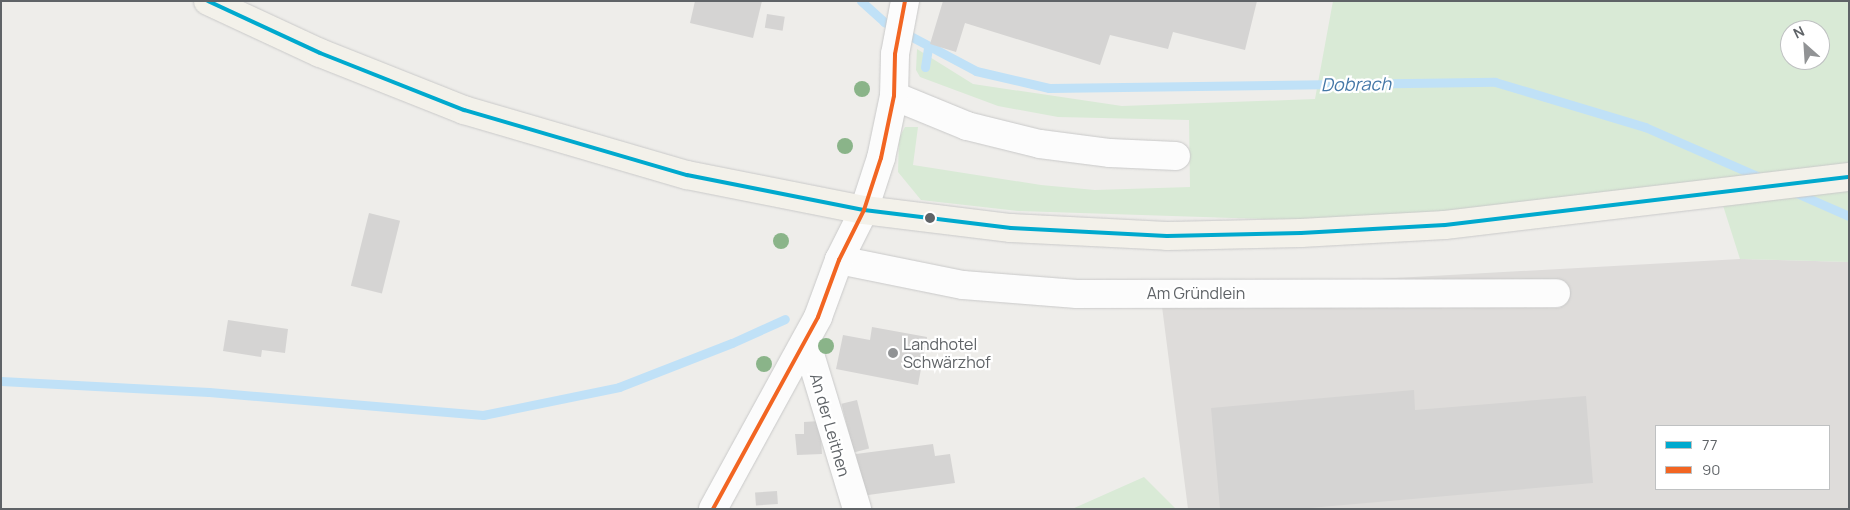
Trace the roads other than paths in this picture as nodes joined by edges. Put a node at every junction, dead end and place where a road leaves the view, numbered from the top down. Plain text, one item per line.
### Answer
1 (208, 1) edge
2 (905, 1) edge
3 (894, 96) junction
4 (1176, 156) dead end
5 (1849, 177) edge
6 (864, 210) junction
7 (839, 260) junction
8 (1556, 293) dead end
9 (806, 341) junction
10 (713, 509) edge
11 (857, 509) edge

1 - 6 main road
2 - 3 street
3 - 4 street
3 - 6 street
5 - 6 main road
6 - 7 street
7 - 8 street, Am Gründlein
7 - 9 street
9 - 10 street
9 - 11 street, An der Leithen

